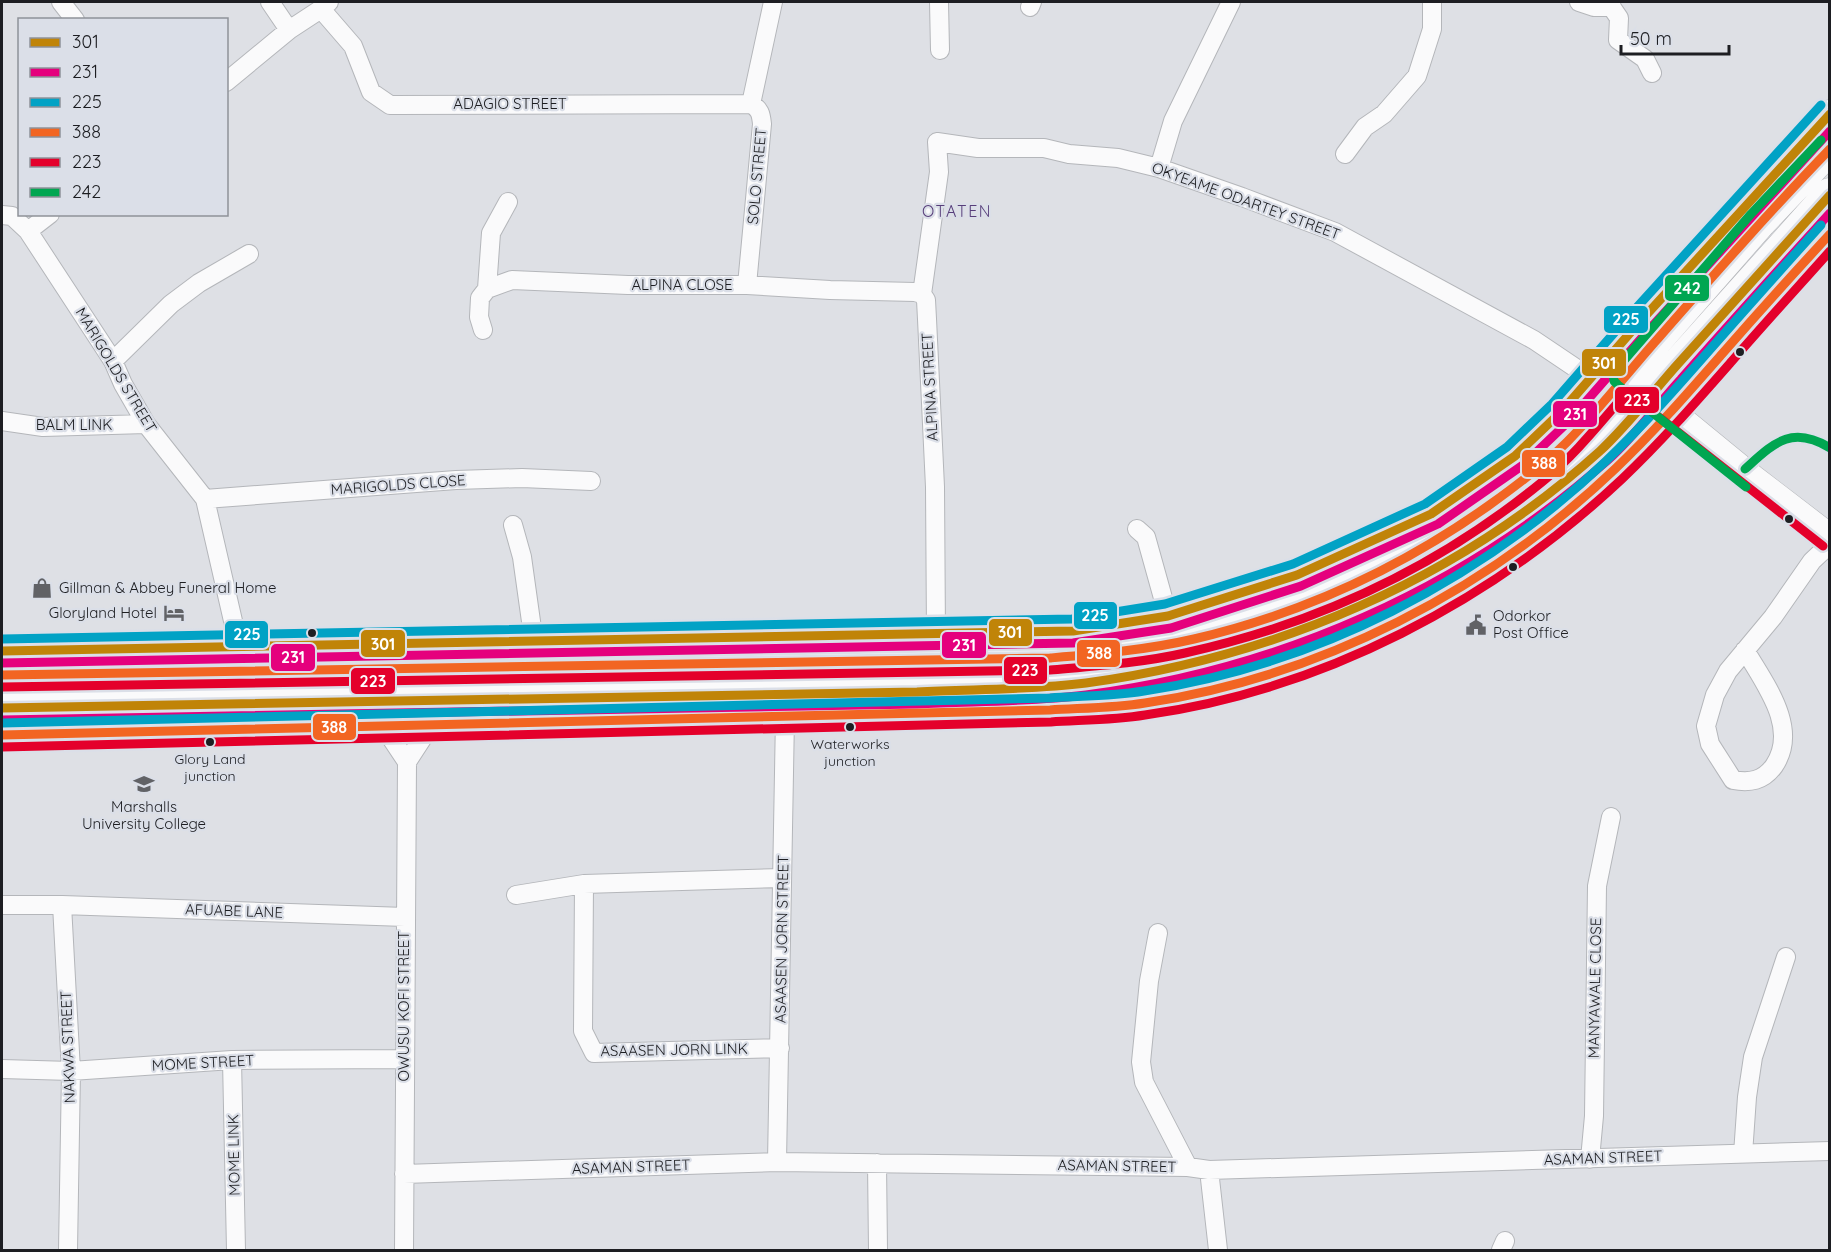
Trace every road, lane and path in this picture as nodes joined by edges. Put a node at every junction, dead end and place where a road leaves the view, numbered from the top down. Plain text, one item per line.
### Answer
1 (61, 2) edge
2 (270, 2) edge
3 (773, 2) edge
4 (939, 2) edge
5 (1231, 2) edge
6 (1432, 2) edge
7 (1579, 2) edge
8 (1610, 4) edge
9 (325, 5) edge
10 (73, 18) edge
11 (289, 30) junction
12 (940, 50) dead end
13 (1652, 73) dead end
14 (228, 80) edge
15 (751, 104) junction
16 (1830, 113) edge
17 (937, 142) joint
18 (1345, 154) dead end
19 (1820, 158) edge
20 (1159, 168) junction
21 (1830, 194) edge
22 (508, 202) dead end
23 (2, 214) edge
24 (47, 216) edge
25 (28, 231) junction
26 (1830, 233) edge
27 (249, 254) dead end
28 (747, 285) junction
29 (487, 290) junction
30 (922, 294) junction
31 (483, 330) dead end
32 (113, 361) junction
33 (1625, 376) junction
34 (1592, 379) junction
35 (1661, 403) junction
36 (2, 421) edge
37 (146, 424) junction
38 (1701, 436) junction
39 (1642, 442) junction
40 (591, 481) dead end
41 (205, 499) junction
42 (1538, 502) junction
43 (513, 525) dead end
44 (1137, 529) dead end
45 (1830, 537) edge
46 (1830, 544) edge
47 (1168, 616) junction
48 (856, 634) junction
49 (936, 635) junction
50 (239, 647) junction
51 (1745, 650) junction
52 (535, 653) junction
53 (881, 660) junction
54 (7, 667) edge
55 (351, 669) junction
56 (1202, 678) junction
57 (352, 702) junction
58 (10, 708) edge
59 (785, 717) junction
60 (431, 725) junction
61 (383, 726) junction
62 (2, 735) edge
63 (407, 762) junction
64 (1611, 817) dead end
65 (782, 878) junction
66 (584, 884) junction
67 (516, 895) dead end
68 (2, 905) edge
69 (62, 905) junction
70 (405, 917) junction
71 (1158, 933) dead end
72 (1786, 957) dead end
73 (780, 1048) junction
74 (404, 1059) junction
75 (232, 1060) junction
76 (2, 1069) edge
77 (71, 1071) junction
78 (1830, 1151) edge
79 (1743, 1154) junction
80 (1590, 1159) junction
81 (777, 1162) junction
82 (877, 1163) junction
83 (1188, 1167) junction
84 (1209, 1170) junction
85 (404, 1174) junction
86 (68, 1251) edge
87 (236, 1251) edge
88 (404, 1251) edge
89 (878, 1251) edge
90 (1218, 1251) edge

1 - 10 street
2 - 11 street
3 - 15 street
4 - 12 street
5 - 20 street
6 - 18 street
7 - 8 street
8 - 13 street
9 - 11 street
9 - 15 street, ADAGIO STREET
11 - 14 street
15 - 28 street, SOLO STREET
16 - 34 street
17 - 20 street, OKYEAME ODARTEY STREET
17 - 30 street, ALPINA STREET
19 - 33 highway
19 - 35 highway
20 - 34 street, OKYEAME ODARTEY STREET
21 - 35 highway
22 - 29 street
23 - 25 street
24 - 25 street
25 - 32 street, MARIGOLDS STREET
26 - 35 street
27 - 32 street
28 - 29 street, ALPINA CLOSE
28 - 30 street, ALPINA CLOSE
29 - 31 street
30 - 49 street, ALPINA STREET
32 - 37 street, MARIGOLDS STREET
33 - 35 street
33 - 42 highway
33 - 53 highway
34 - 47 street
35 - 38 street
35 - 39 street
35 - 42 highway
36 - 37 street, BALM LINK
37 - 41 street, MARIGOLDS STREET
38 - 39 street
38 - 45 street
39 - 56 street
40 - 41 street, MARIGOLDS CLOSE
41 - 50 street, MARIGOLDS STREET
42 - 56 highway
43 - 52 street
44 - 47 street
46 - 51 street
47 - 49 street
48 - 49 street
48 - 52 street
48 - 53 highway
50 - 52 street
50 - 54 street
51 - 51 street
52 - 53 highway
52 - 55 highway
54 - 55 highway
54 - 58 highway
55 - 57 highway
56 - 57 highway
56 - 59 street
57 - 58 highway
59 - 60 street
59 - 65 street, ASAASEN JORN STREET
60 - 61 street
60 - 63 street
61 - 62 street
61 - 63 street
63 - 70 street, OWUSU KOFI STREET
64 - 80 street, MANYAWALE CLOSE
65 - 66 street
65 - 73 street, ASAASEN JORN STREET
66 - 67 street
66 - 73 street, ASAASEN JORN LINK
68 - 69 street
69 - 70 street, AFUABE LANE
69 - 77 street, NAKWA STREET
70 - 74 street, OWUSU KOFI STREET
71 - 83 street
72 - 79 street
73 - 81 street, ASAASEN JORN STREET
74 - 75 street, MOME STREET
74 - 85 street, OWUSU KOFI STREET
75 - 77 street, MOME STREET
75 - 87 street, MOME LINK
76 - 77 street, MOME STREET
77 - 86 street, NAKWA STREET
78 - 79 street, ASAMAN STREET
79 - 80 street, ASAMAN STREET
80 - 84 street, ASAMAN STREET
81 - 82 street, ASAMAN STREET
81 - 85 street, ASAMAN STREET
82 - 83 street, ASAMAN STREET
82 - 89 street
83 - 84 street, ASAMAN STREET
84 - 90 street
85 - 88 street, OWUSU KOFI STREET

